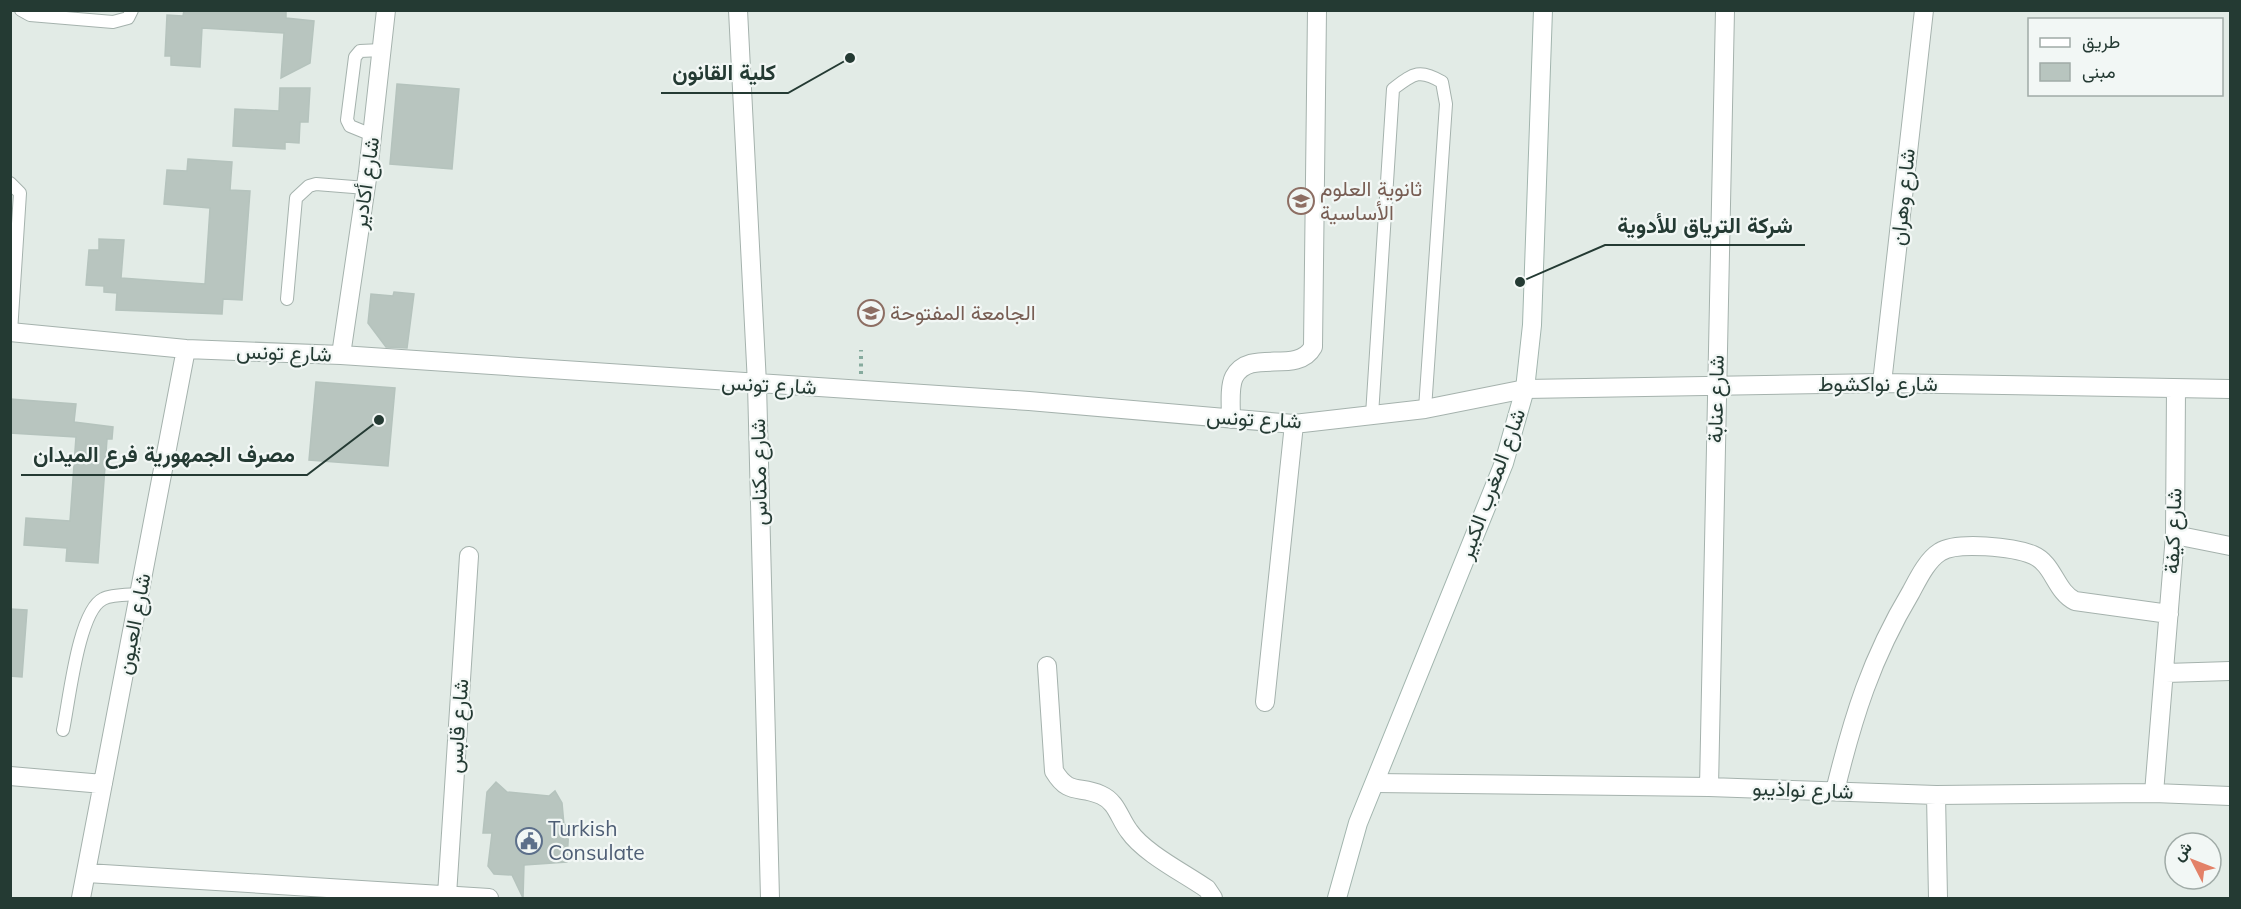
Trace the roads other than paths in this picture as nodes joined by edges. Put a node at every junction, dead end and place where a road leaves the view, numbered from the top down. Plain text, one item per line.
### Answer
1 (21, 10) edge
2 (132, 10) edge
3 (386, 10) edge
4 (738, 10) edge
5 (1317, 10) edge
6 (1543, 10) edge
7 (1725, 10) edge
8 (1924, 10) edge
9 (382, 50) junction
10 (372, 135) junction
11 (10, 183) edge
12 (366, 188) junction
13 (287, 299) dead end
14 (11, 332) edge
15 (186, 349) junction
16 (341, 354) junction
17 (1882, 383) junction
18 (757, 384) junction
19 (1716, 385) junction
20 (1525, 389) junction
21 (2176, 389) junction
22 (2230, 389) edge
23 (1425, 409) junction
24 (1372, 415) junction
25 (1230, 419) junction
26 (1294, 424) junction
27 (2175, 535) junction
28 (2230, 546) edge
29 (470, 556) dead end
30 (140, 594) junction
31 (2169, 614) junction
32 (1047, 666) dead end
33 (2230, 671) edge
34 (2166, 673) junction
35 (1265, 702) dead end
36 (63, 730) dead end
37 (10, 777) edge
38 (1376, 783) junction
39 (103, 784) junction
40 (1709, 787) junction
41 (1836, 791) junction
42 (2154, 793) junction
43 (1936, 795) junction
44 (2230, 796) edge
45 (87, 873) junction
46 (447, 896) junction
47 (81, 898) edge
48 (489, 898) edge
49 (770, 898) edge
50 (1213, 898) edge
51 (1337, 898) edge
52 (1938, 898) edge

1 - 2 lane
3 - 9 street, شارع أكادير
4 - 18 street, شارع مكناس
5 - 25 street
6 - 20 street, شارع المغرب الكبير
7 - 19 street, شارع عنابة
8 - 17 street, شارع وهران
9 - 10 street, شارع أكادير
9 - 10 lane
10 - 12 street, شارع أكادير
11 - 14 lane
12 - 13 lane
12 - 16 street, شارع أكادير
14 - 15 street, شارع تونس
15 - 16 street, شارع تونس
15 - 30 street, شارع العيون
16 - 18 street, شارع تونس
17 - 19 street, شارع نواكشوط
17 - 21 street, شارع نواكشوط
18 - 25 street, شارع تونس
18 - 49 street, شارع مكناس
19 - 20 street, شارع نواكشوط
19 - 40 street, شارع عنابة
20 - 23 street, شارع تونس
20 - 38 street, شارع المغرب الكبير
21 - 22 street, شارع نواكشوط
21 - 27 street, شارع كيفة
23 - 24 street, شارع تونس
23 - 24 lane
24 - 26 street, شارع تونس
25 - 26 street, شارع تونس
26 - 35 street
27 - 28 street
27 - 31 street, شارع كيفة
29 - 46 street, شارع قابس
30 - 36 lane
30 - 39 street, شارع العيون
31 - 34 street, شارع كيفة
31 - 41 street
32 - 50 street
33 - 34 street
34 - 42 street, شارع كيفة
37 - 39 street
38 - 40 street, شارع نواذيبو
38 - 51 street, شارع المغرب الكبير
39 - 45 street, شارع العيون
40 - 41 street, شارع نواذيبو
41 - 43 street, شارع نواذيبو
42 - 43 street, شارع نواذيبو
42 - 44 street, شارع نواذيبو
43 - 52 street
45 - 46 street
45 - 47 street, شارع العيون
46 - 48 street

